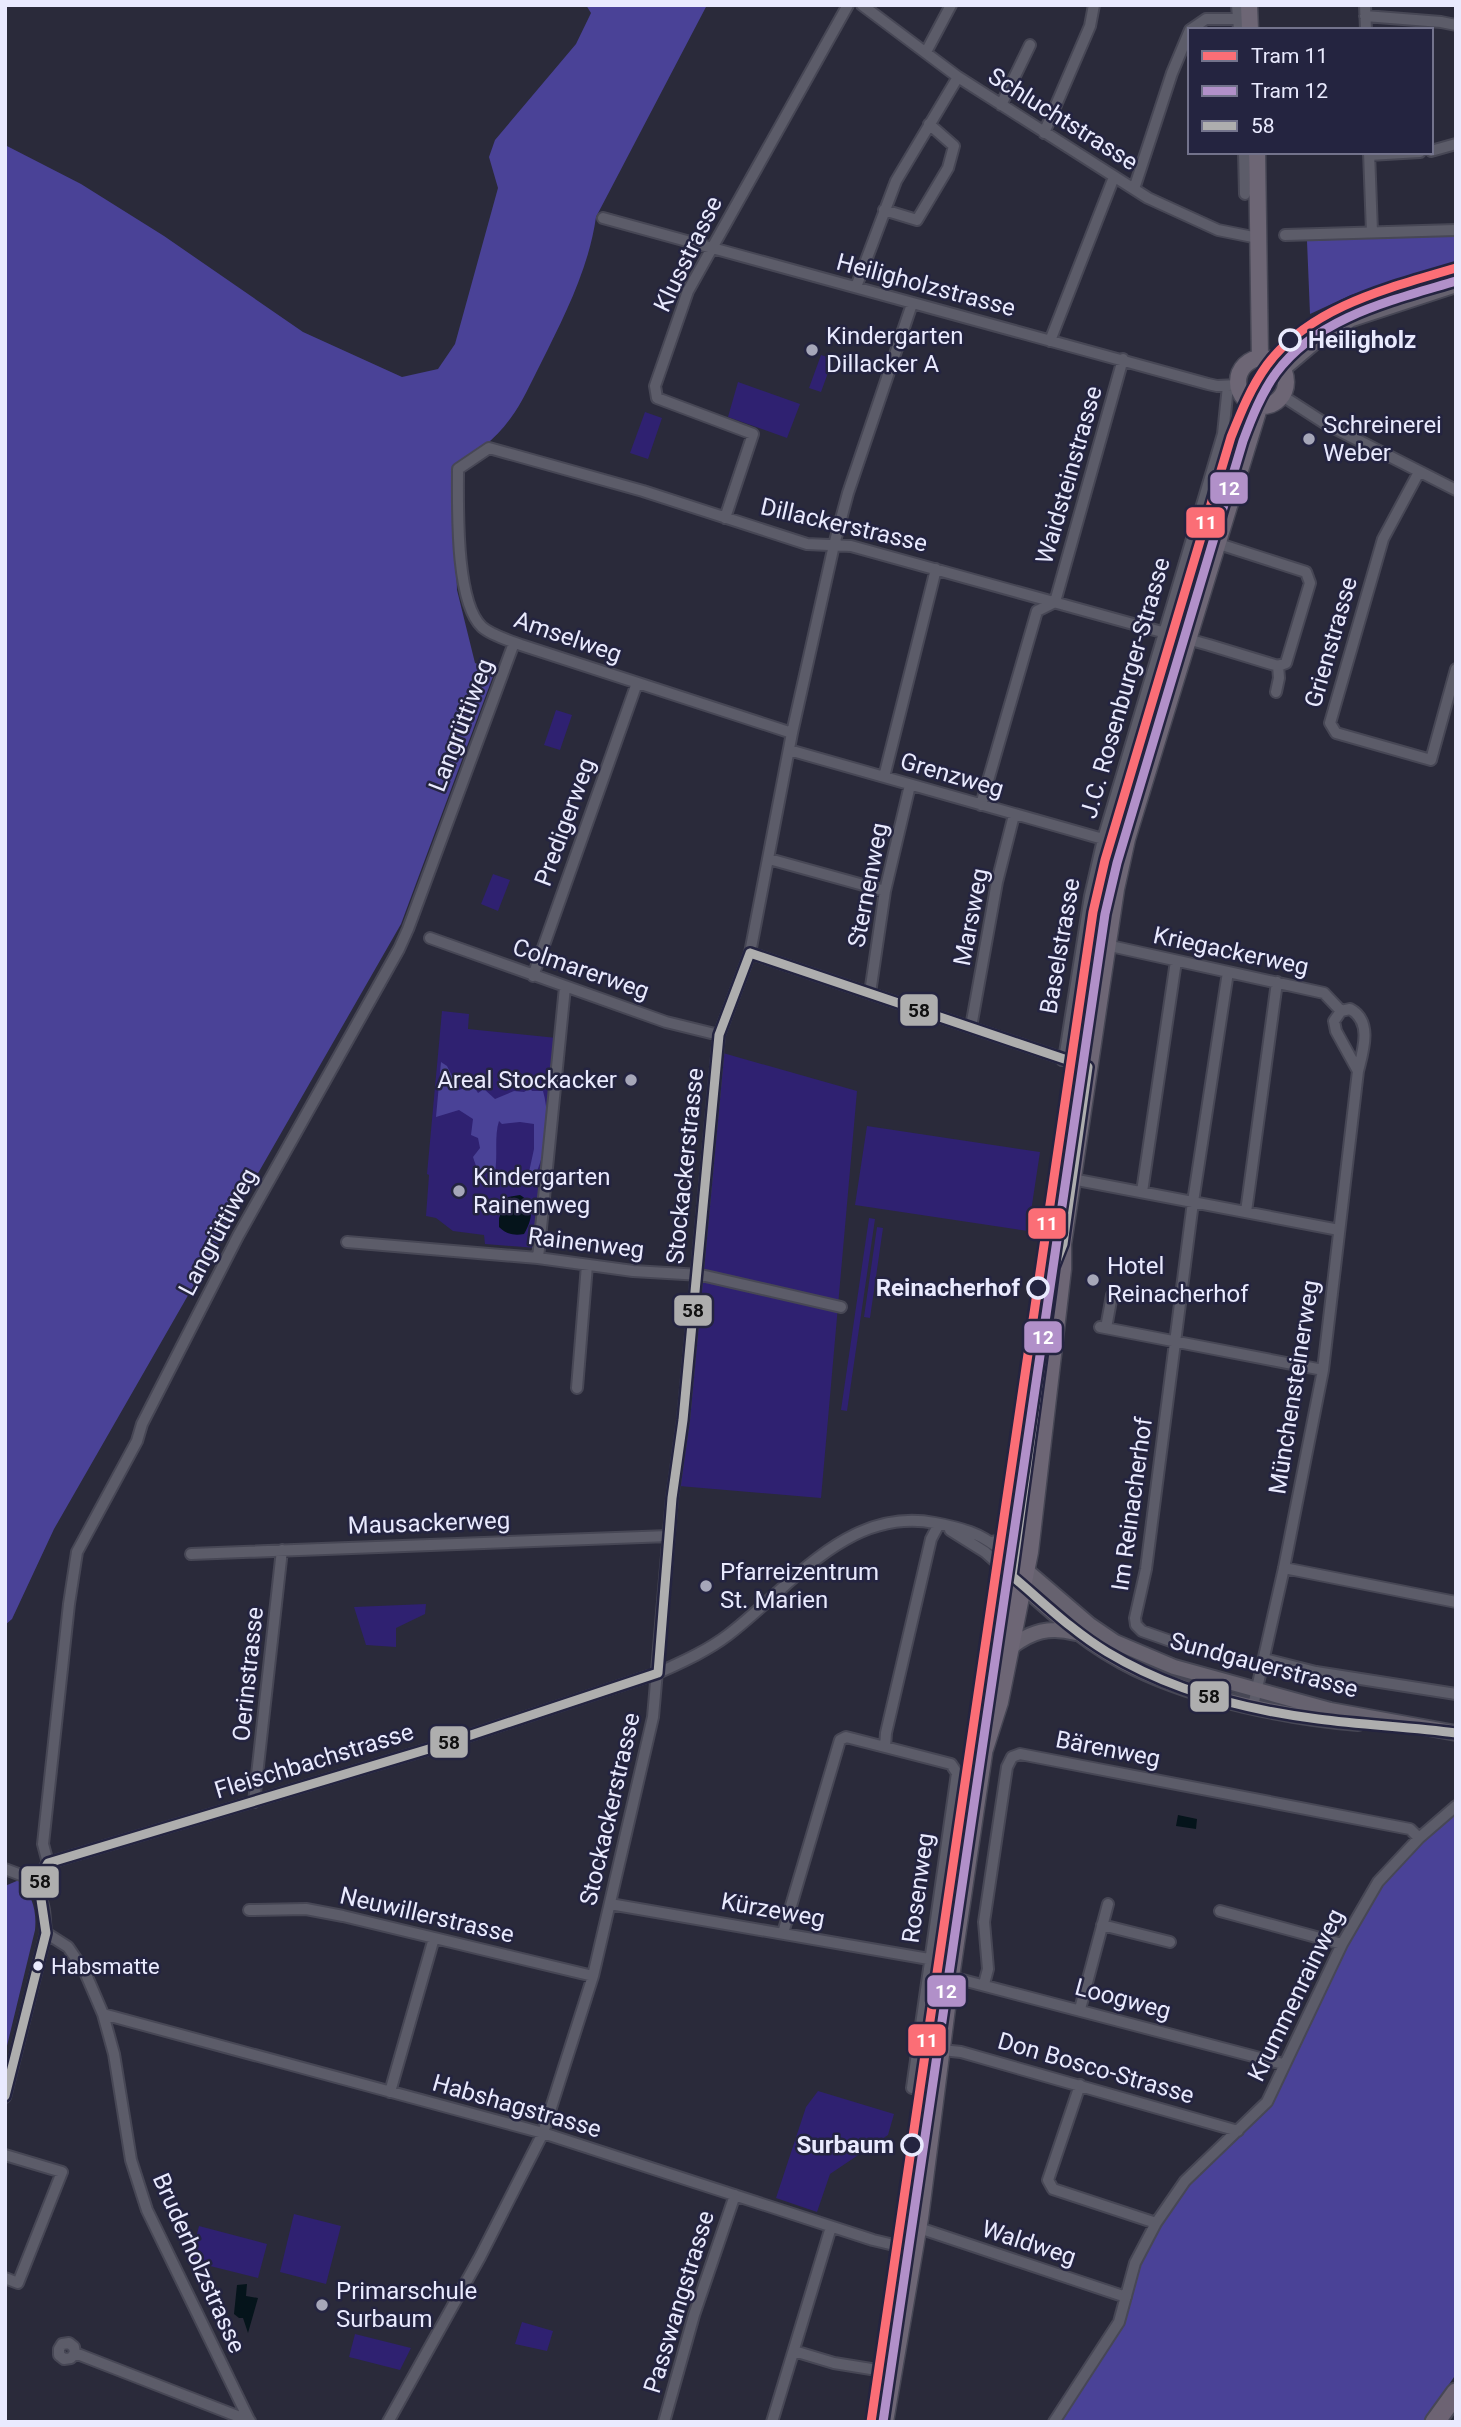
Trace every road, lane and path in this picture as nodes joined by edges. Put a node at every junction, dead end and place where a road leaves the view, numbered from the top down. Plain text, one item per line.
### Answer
1 (848, 5) edge
2 (862, 5) edge
3 (951, 5) edge
4 (1094, 5) edge
5 (1237, 5) edge
6 (1249, 5) edge
7 (1365, 10) edge
8 (1456, 25) edge
9 (1242, 26) edge
10 (1193, 28) edge
11 (1366, 28) edge
12 (1188, 34) edge
13 (1030, 45) dead end
14 (926, 52) junction
15 (958, 77) junction
16 (1001, 105) junction
17 (929, 124) junction
18 (1044, 133) junction
19 (1456, 144) edge
20 (1433, 150) edge
21 (1244, 154) edge
22 (1257, 154) edge
23 (1369, 154) edge
24 (1114, 177) junction
25 (1134, 189) junction
26 (1245, 194) dead end
27 (884, 210) junction
28 (603, 218) dead end
29 (1456, 230) edge
30 (1372, 232) junction
31 (1285, 235) dead end
32 (1258, 238) junction
33 (711, 249) junction
34 (1456, 285) edge
35 (856, 288) junction
36 (912, 304) junction
37 (1050, 341) junction
38 (1260, 358) junction
39 (1122, 359) junction
40 (1282, 370) junction
41 (1233, 385) junction
42 (1281, 395) junction
43 (1260, 405) junction
44 (489, 448) joint
45 (1419, 471) junction
46 (1456, 490) edge
47 (725, 518) junction
48 (1219, 544) junction
49 (834, 545) junction
50 (936, 569) junction
51 (1055, 602) junction
52 (1163, 632) junction
53 (1190, 640) junction
54 (514, 643) junction
55 (1278, 666) junction
56 (1456, 669) edge
57 (637, 683) junction
58 (1276, 692) dead end
59 (792, 733) junction
60 (789, 750) junction
61 (884, 777) junction
62 (910, 785) junction
63 (981, 805) junction
64 (1014, 815) junction
65 (1103, 839) junction
66 (769, 859) junction
67 (885, 891) junction
68 (430, 939) dead end
69 (1106, 944) junction
70 (750, 953) junction
71 (1176, 961) junction
72 (1228, 972) junction
73 (533, 976) junction
74 (1277, 982) junction
75 (565, 987) junction
76 (870, 993) junction
77 (1341, 1011) junction
78 (971, 1027) junction
79 (719, 1035) junction
80 (1062, 1060) junction
81 (1088, 1067) junction
82 (1357, 1072) junction
83 (1072, 1179) junction
84 (1142, 1192) junction
85 (1194, 1202) junction
86 (1246, 1212) junction
87 (1339, 1230) junction
88 (346, 1242) dead end
89 (1063, 1244) junction
90 (538, 1258) junction
91 (587, 1265) junction
92 (695, 1275) junction
93 (1112, 1295) dead end
94 (841, 1307) dead end
95 (1176, 1342) junction
96 (1323, 1370) junction
97 (577, 1388) dead end
98 (939, 1524) junction
99 (1019, 1528) junction
100 (669, 1536) junction
101 (992, 1542) junction
102 (282, 1550) junction
103 (191, 1554) dead end
104 (1284, 1568) junction
105 (1019, 1573) junction
106 (1456, 1602) edge
107 (1079, 1633) junction
108 (1179, 1644) dead end
109 (1010, 1648) junction
110 (1264, 1659) junction
111 (658, 1674) junction
112 (1456, 1694) edge
113 (1255, 1699) junction
114 (1456, 1733) edge
115 (885, 1748) junction
116 (985, 1749) junction
117 (254, 1802) junction
118 (1456, 1806) edge
119 (1419, 1838) junction
120 (48, 1863) junction
121 (5, 1869) edge
122 (16, 1874) junction
123 (37, 1881) junction
124 (5, 1882) edge
125 (610, 1904) junction
126 (1108, 1904) dead end
127 (250, 1910) dead end
128 (1220, 1911) dead end
129 (1102, 1925) junction
130 (46, 1933) junction
131 (783, 1933) junction
132 (434, 1938) junction
133 (1170, 1942) dead end
134 (1342, 1944) junction
135 (929, 1959) junction
136 (593, 1976) junction
137 (951, 1977) junction
138 (984, 1984) junction
139 (1080, 2009) junction
140 (103, 2014) junction
141 (942, 2050) junction
142 (1283, 2064) junction
143 (1080, 2085) junction
144 (912, 2088) dead end
145 (390, 2092) junction
146 (5, 2096) edge
147 (1238, 2131) junction
148 (543, 2133) junction
149 (5, 2155) edge
150 (735, 2195) junction
151 (1156, 2223) junction
152 (831, 2227) junction
153 (919, 2228) junction
154 (915, 2249) junction
155 (5, 2278) edge
156 (1126, 2297) junction
157 (794, 2351) junction
158 (75, 2353) dead end
159 (871, 2369) dead end
160 (1456, 2393) edge
161 (1456, 2408) edge
162 (250, 2421) edge
163 (388, 2422) edge
164 (664, 2422) edge
165 (772, 2422) edge
166 (885, 2422) edge
167 (1054, 2422) edge
168 (1436, 2422) edge
169 (1445, 2422) edge

1 - 33 street, Klusstrasse
2 - 14 street, Schluchtstrasse
3 - 14 street
4 - 18 street
5 - 9 street
6 - 9 main road
7 - 8 street
7 - 11 street
9 - 10 street
12 - 25 street
13 - 16 street
14 - 15 street, Schluchtstrasse
15 - 16 street, Schluchtstrasse
15 - 17 street
16 - 18 street, Schluchtstrasse
17 - 27 street
17 - 27 street
18 - 24 street, Schluchtstrasse
19 - 20 street
21 - 26 street
22 - 32 main road
23 - 30 street
24 - 25 street, Schluchtstrasse
24 - 37 street
25 - 32 street, Schluchtstrasse
27 - 35 street
28 - 33 street, Heiligholzstrasse
29 - 30 street
30 - 31 street
32 - 38 main road
33 - 35 street, Heiligholzstrasse
33 - 47 street, Klusstrasse
34 - 40 main road
35 - 36 street, Heiligholzstrasse
36 - 37 street, Heiligholzstrasse
36 - 49 street, Stockackerstrasse
37 - 39 street, Heiligholzstrasse
38 - 40 main road
38 - 41 main road
39 - 41 street, Heiligholzstrasse
39 - 51 street, Waidsteinstrasse
40 - 42 main road
41 - 43 main road
41 - 52 street, J.C. Rosenburger-Strasse
42 - 43 main road
42 - 45 street
43 - 48 main road, Baselstrasse
44 - 47 street, Dillackerstrasse
44 - 54 street, Amselweg
45 - 46 street
45 - 56 street, Grienstrasse
47 - 49 street, Dillackerstrasse
48 - 53 main road, Baselstrasse
48 - 55 street
49 - 50 street, Dillackerstrasse
49 - 59 street, Stockackerstrasse
50 - 51 street, Dillackerstrasse
50 - 61 street
51 - 52 street, Dillackerstrasse
51 - 63 street
52 - 53 street, Dillackerstrasse
52 - 65 street, J.C. Rosenburger-Strasse
53 - 55 street, Dillackerstrasse
53 - 69 main road, Baselstrasse
54 - 57 street, Amselweg
54 - 120 street, Langrüttiweg
55 - 58 street
57 - 59 street, Amselweg
57 - 73 street, Predigerweg
59 - 60 street, Stockackerstrasse
60 - 61 street, Grenzweg
60 - 66 street, Stockackerstrasse
61 - 62 street, Grenzweg
62 - 63 street, Grenzweg
62 - 67 street, Sternenweg
63 - 64 street, Grenzweg
64 - 65 street, Grenzweg
64 - 78 street, Marsweg
65 - 80 street, Baselstrasse
66 - 67 street
66 - 70 street, Stockackerstrasse
67 - 76 street, Sternenweg
68 - 73 street, Colmarerweg
69 - 71 street, Kriegackerweg
69 - 81 main road, Baselstrasse
70 - 76 street
70 - 79 street, Stockackerstrasse
71 - 72 street, Kriegackerweg
71 - 84 street
72 - 74 street, Kriegackerweg
72 - 85 street, Im Reinacherhof
73 - 75 street, Colmarerweg
74 - 77 street, Kriegackerweg
74 - 86 street
75 - 79 street, Colmarerweg
75 - 90 street
76 - 78 street
77 - 82 street
77 - 82 street, Münchensteinerweg
78 - 80 street
79 - 92 street, Stockackerstrasse
80 - 81 street
81 - 83 main road, Baselstrasse
82 - 87 street, Münchensteinerweg
83 - 84 street
83 - 89 main road, Baselstrasse
84 - 85 street
85 - 86 street
85 - 95 street, Im Reinacherhof
86 - 87 street
87 - 96 street, Münchensteinerweg
88 - 90 street, Rainenweg
89 - 99 main road, Baselstrasse
89 - 105 main road, Baselstrasse
90 - 91 street, Rainenweg
91 - 92 street, Rainenweg
91 - 97 street
92 - 94 street, Rainenweg
92 - 100 street, Stockackerstrasse
93 - 95 street
95 - 96 street
95 - 108 street, Im Reinacherhof
96 - 104 street, Münchensteinerweg
98 - 101 street, Fleischbachstrasse
98 - 105 street, Fleischbachstrasse
98 - 111 street, Fleischbachstrasse
98 - 115 street
99 - 101 street
99 - 105 main road, Baselstrasse
100 - 102 street, Mausackerweg
100 - 111 street, Stockackerstrasse
101 - 105 street, Fleischbachstrasse
102 - 103 street, Mausackerweg
102 - 117 street, Oerinstrasse
104 - 106 street
104 - 110 street, Münchensteinerweg
105 - 107 main road, Sundgauerstrasse
105 - 109 main road, Baselstrasse
105 - 113 main road, Sundgauerstrasse
105 - 116 main road, Baselstrasse
107 - 109 main road
107 - 113 main road, Sundgauerstrasse
109 - 116 main road, Baselstrasse
110 - 112 street
110 - 113 street, Münchensteinerweg
111 - 117 street, Fleischbachstrasse
111 - 125 street, Stockackerstrasse
113 - 114 main road, Sundgauerstrasse
115 - 131 street, Rosenweg
115 - 135 street, Rosenweg
116 - 137 main road, Baselstrasse
117 - 120 street, Fleischbachstrasse
118 - 119 street, Krummenrainweg
119 - 134 street, Krummenrainweg
119 - 138 street, Bärenweg
120 - 123 street
121 - 122 street
122 - 123 street
122 - 124 street
123 - 130 street
125 - 131 street, Kürzeweg
125 - 136 street, Stockackerstrasse
126 - 129 street
127 - 132 street, Neuwillerstrasse
128 - 134 street
129 - 133 street
129 - 139 street
130 - 140 street, Bruderholzstrasse
130 - 146 street
131 - 135 street, Kürzeweg
132 - 136 street, Neuwillerstrasse
132 - 145 street
134 - 142 street, Krummenrainweg
135 - 144 street, Rosenweg
136 - 148 street, Stockackerstrasse
137 - 138 street, Loogweg
137 - 141 main road, Baselstrasse
138 - 139 street, Loogweg
139 - 142 street, Loogweg
140 - 145 street, Habshagstrasse
140 - 162 street, Bruderholzstrasse
141 - 143 street, Don Bosco-Strasse
141 - 153 main road, Baselstrasse
142 - 147 street, Krummenrainweg
143 - 147 street, Don Bosco-Strasse
143 - 151 street
145 - 148 street, Habshagstrasse
147 - 151 street, Krummenrainweg
148 - 150 street, Habshagstrasse
148 - 163 street, Stockackerstrasse
149 - 155 street
150 - 152 street, Habshagstrasse
150 - 164 street, Passwangstrasse
151 - 156 street, Krummenrainweg
152 - 154 street, Habshagstrasse
152 - 157 street
153 - 154 main road, Baselstrasse
153 - 156 street, Waldweg
154 - 166 main road, Baselstrasse
156 - 167 street, Krummenrainweg
157 - 159 street
157 - 165 street
158 - 162 street
160 - 168 highway
161 - 169 highway

